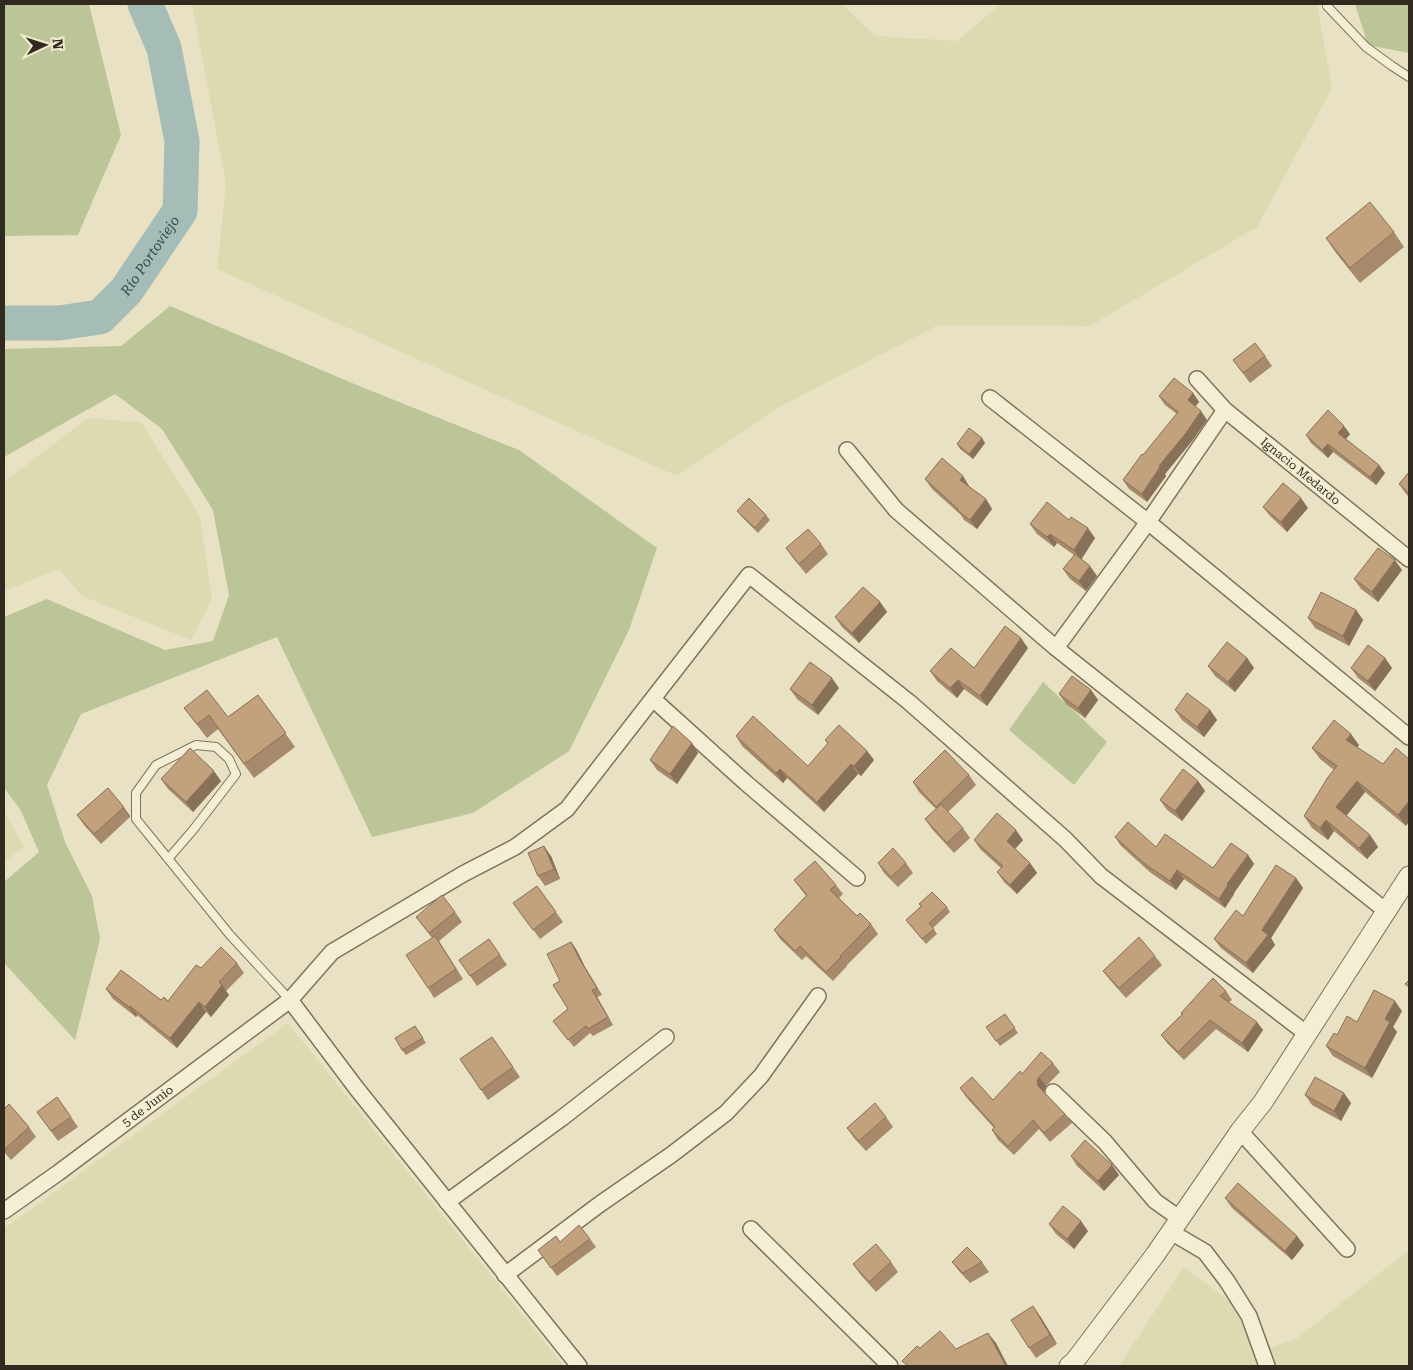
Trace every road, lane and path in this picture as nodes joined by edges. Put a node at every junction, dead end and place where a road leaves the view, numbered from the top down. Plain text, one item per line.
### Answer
1 (1328, 6) dead end
2 (1409, 77) edge
3 (1197, 379) dead end
4 (990, 398) dead end
5 (1226, 410) junction
6 (847, 450) dead end
7 (1148, 522) junction
8 (1409, 559) edge
9 (1056, 648) junction
10 (653, 699) junction
11 (1409, 737) edge
12 (168, 860) junction
13 (1409, 876) edge
14 (857, 878) dead end
15 (1386, 912) junction
16 (818, 996) dead end
17 (290, 1000) junction
18 (1307, 1034) junction
19 (666, 1037) dead end
20 (1053, 1092) dead end
21 (1240, 1131) junction
22 (447, 1202) junction
23 (4, 1211) edge
24 (1175, 1225) junction
25 (751, 1229) dead end
26 (1347, 1250) dead end
27 (505, 1274) junction
28 (579, 1366) edge
29 (890, 1366) edge
30 (1069, 1366) edge
31 (1267, 1366) edge

1 - 2 lane
3 - 5 street, Ignacio Medardo
4 - 7 street
5 - 7 street
5 - 8 street, Ignacio Medardo
6 - 9 street
7 - 9 street
7 - 11 street
9 - 15 street
10 - 14 street
10 - 17 street, 5 de Junio
10 - 18 street, 5 de Junio
12 - 12 lane
12 - 17 lane
13 - 15 street
15 - 18 street
16 - 27 street
17 - 22 street
17 - 23 street, 5 de Junio
18 - 21 street
19 - 22 street
20 - 24 street
21 - 24 street
21 - 26 street
22 - 27 street
24 - 30 street
24 - 31 street
25 - 29 street
27 - 28 street

